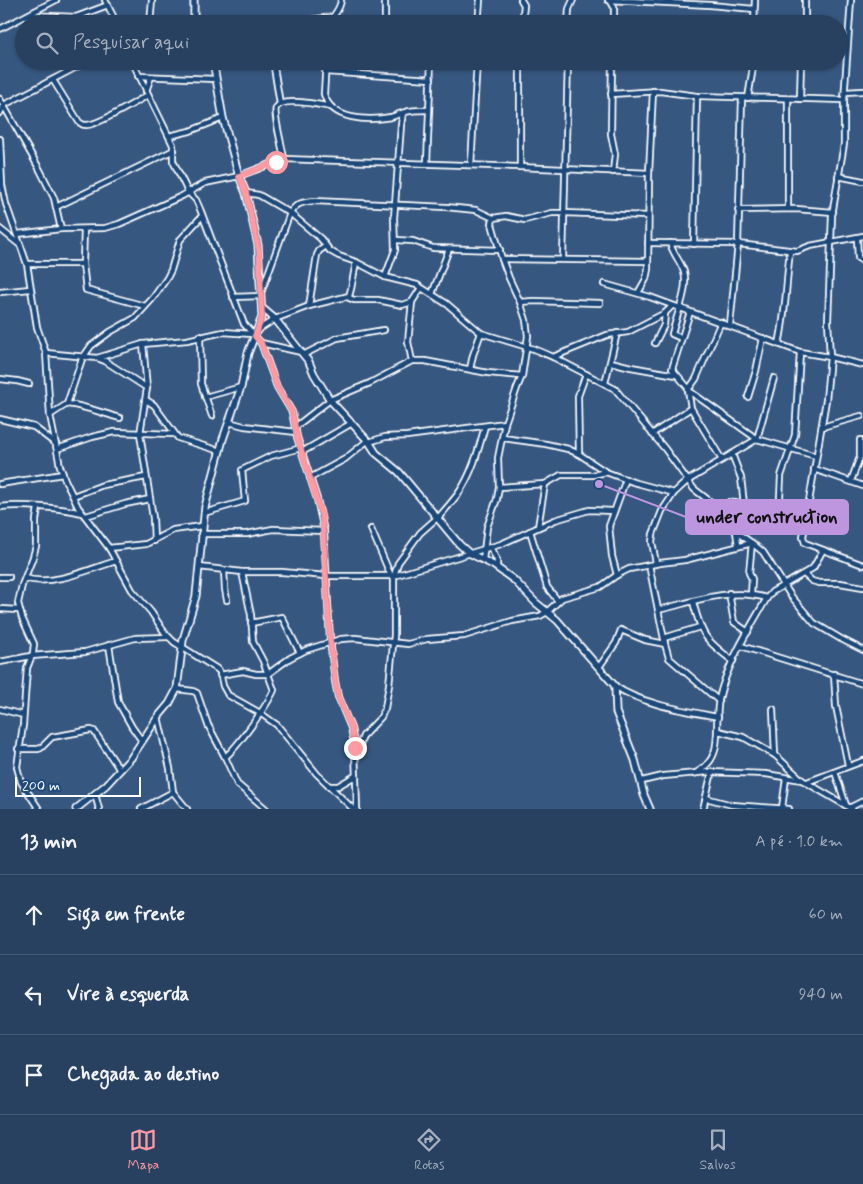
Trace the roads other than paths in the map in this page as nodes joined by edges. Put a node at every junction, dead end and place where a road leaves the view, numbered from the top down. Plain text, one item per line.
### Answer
1 (56, 0) edge
2 (104, 0) edge
3 (152, 0) edge
4 (194, 0) edge
5 (341, 0) edge
6 (385, 0) edge
7 (480, 0) edge
8 (527, 0) edge
9 (573, 0) edge
10 (609, 0) edge
11 (622, 0) edge
12 (630, 0) edge
13 (755, 0) edge
14 (805, 0) edge
15 (851, 0) edge
16 (710, 2) edge
17 (522, 3) edge
18 (108, 5) junction
19 (614, 8) junction
20 (754, 9) junction
21 (28, 15) edge
22 (81, 15) edge
23 (113, 15) edge
24 (151, 15) edge
25 (194, 15) edge
26 (334, 15) edge
27 (385, 15) edge
28 (479, 15) edge
29 (569, 15) edge
30 (614, 15) edge
31 (754, 15) edge
32 (805, 15) edge
33 (15, 22) edge
34 (0, 30) edge
35 (848, 46) edge
36 (71, 70) edge
37 (136, 70) edge
38 (214, 70) edge
39 (275, 70) edge
40 (432, 70) edge
41 (476, 70) edge
42 (520, 70) edge
43 (568, 70) edge
44 (612, 70) edge
45 (752, 70) edge
46 (801, 70) edge
47 (846, 70) edge
48 (326, 72) joint
49 (138, 76) junction
50 (150, 77) junction
51 (215, 79) junction
52 (431, 79) junction
53 (53, 80) junction
54 (654, 91) junction
55 (863, 91) edge
56 (845, 92) junction
57 (147, 93) junction
58 (611, 94) junction
59 (697, 96) junction
60 (745, 98) junction
61 (788, 99) junction
62 (800, 99) junction
63 (0, 100) edge
64 (844, 100) junction
65 (280, 104) junction
66 (4, 105) junction
67 (330, 107) junction
68 (429, 110) junction
69 (0, 113) edge
70 (403, 113) junction
71 (222, 118) junction
72 (169, 136) junction
73 (0, 139) edge
74 (174, 150) junction
75 (284, 159) junction
76 (398, 163) junction
77 (427, 163) junction
78 (471, 165) junction
79 (520, 166) junction
80 (565, 169) junction
81 (614, 172) junction
82 (648, 173) junction
83 (239, 176) junction
84 (838, 176) junction
85 (863, 180) edge
86 (188, 192) junction
87 (246, 193) junction
88 (395, 206) junction
89 (56, 208) junction
90 (738, 210) junction
91 (788, 210) junction
92 (833, 212) junction
93 (290, 213) junction
94 (564, 213) junction
95 (202, 216) junction
96 (648, 216) junction
97 (493, 218) junction
98 (0, 229) edge
99 (61, 229) junction
100 (84, 229) junction
101 (16, 233) junction
102 (10, 236) junction
103 (863, 236) edge
104 (857, 238) junction
105 (396, 240) junction
106 (832, 242) junction
107 (648, 243) junction
108 (670, 243) junction
109 (694, 244) junction
110 (738, 244) junction
111 (22, 246) junction
112 (326, 246) junction
113 (449, 249) junction
114 (500, 250) junction
115 (790, 251) junction
116 (502, 259) junction
117 (563, 259) junction
118 (863, 260) edge
119 (648, 261) junction
120 (356, 262) junction
121 (27, 264) junction
122 (84, 264) junction
123 (385, 277) junction
124 (604, 284) dead end
125 (421, 288) junction
126 (30, 289) junction
127 (0, 292) edge
128 (638, 293) junction
129 (432, 294) junction
130 (261, 295) junction
131 (233, 297) junction
132 (347, 297) junction
133 (412, 302) junction
134 (520, 302) junction
135 (600, 303) dead end
136 (145, 306) junction
137 (309, 306) junction
138 (672, 306) junction
139 (262, 308) junction
140 (679, 308) junction
141 (690, 312) junction
142 (665, 313) junction
143 (275, 319) junction
144 (721, 322) junction
145 (730, 326) junction
146 (384, 330) dead end
147 (255, 333) junction
148 (480, 333) junction
149 (617, 333) junction
150 (200, 336) junction
151 (681, 338) junction
152 (763, 338) junction
153 (261, 343) junction
154 (655, 343) dead end
155 (143, 344) junction
156 (779, 344) junction
157 (526, 347) junction
158 (800, 352) junction
159 (46, 353) junction
160 (302, 354) junction
161 (84, 356) junction
162 (553, 357) junction
163 (830, 357) junction
164 (97, 358) junction
165 (412, 360) junction
166 (611, 362) junction
167 (863, 365) edge
168 (470, 369) junction
169 (586, 374) junction
170 (676, 375) junction
171 (522, 376) junction
172 (774, 378) dead end
173 (0, 380) edge
174 (605, 383) junction
175 (29, 384) dead end
176 (241, 387) junction
177 (147, 388) junction
178 (689, 390) junction
179 (204, 397) junction
180 (748, 397) dead end
181 (146, 400) junction
182 (330, 400) junction
183 (67, 404) junction
184 (691, 408) junction
185 (50, 416) junction
186 (212, 416) dead end
187 (861, 416) dead end
188 (120, 418) dead end
189 (0, 419) edge
190 (229, 422) junction
191 (352, 423) junction
192 (505, 423) junction
193 (485, 426) junction
194 (822, 426) junction
195 (296, 430) junction
196 (140, 434) junction
197 (174, 434) junction
198 (652, 434) junction
199 (503, 438) junction
200 (757, 439) junction
201 (860, 440) dead end
202 (368, 442) junction
203 (57, 446) junction
204 (792, 448) junction
205 (301, 450) junction
206 (220, 451) junction
207 (579, 454) junction
208 (732, 454) junction
209 (816, 456) junction
210 (722, 460) junction
211 (814, 469) junction
212 (606, 472) junction
213 (63, 474) junction
214 (146, 477) junction
215 (310, 478) junction
216 (626, 479) junction
217 (851, 481) junction
218 (687, 482) junction
219 (0, 484) edge
220 (545, 484) junction
221 (863, 486) edge
222 (499, 487) junction
223 (674, 493) junction
224 (73, 496) junction
225 (150, 499) junction
226 (76, 503) junction
227 (744, 504) junction
228 (0, 507) edge
229 (757, 507) dead end
230 (38, 508) junction
231 (67, 511) junction
232 (613, 511) junction
233 (204, 513) junction
234 (727, 513) junction
235 (84, 515) junction
236 (438, 518) junction
237 (805, 524) junction
238 (202, 526) junction
239 (538, 527) junction
240 (371, 529) dead end
241 (324, 531) junction
242 (530, 531) junction
243 (736, 532) junction
244 (202, 534) junction
245 (154, 541) junction
246 (752, 543) junction
247 (738, 545) junction
248 (109, 548) junction
249 (487, 548) junction
250 (823, 550) junction
251 (469, 553) junction
252 (483, 560) junction
253 (116, 561) junction
254 (656, 563) junction
255 (649, 565) junction
256 (863, 565) edge
257 (199, 567) junction
258 (497, 568) junction
259 (224, 570) junction
260 (242, 572) junction
261 (804, 574) junction
262 (617, 575) junction
263 (326, 576) junction
264 (393, 576) junction
265 (0, 577) edge
266 (9, 577) dead end
267 (25, 578) junction
268 (784, 585) junction
269 (863, 587) edge
270 (729, 593) junction
271 (751, 594) junction
272 (766, 598) junction
273 (227, 600) dead end
274 (558, 601) junction
275 (693, 602) junction
276 (0, 609) edge
277 (19, 610) junction
278 (658, 610) junction
279 (547, 612) junction
280 (252, 623) junction
281 (700, 627) junction
282 (748, 632) junction
283 (168, 637) junction
284 (664, 638) junction
285 (330, 641) junction
286 (393, 642) junction
287 (665, 644) junction
288 (109, 645) junction
289 (741, 646) junction
290 (182, 647) junction
291 (863, 650) edge
292 (300, 653) junction
293 (32, 656) junction
294 (733, 661) junction
295 (0, 662) edge
296 (599, 667) junction
297 (268, 674) junction
298 (834, 674) junction
299 (220, 675) junction
300 (863, 684) edge
301 (615, 686) junction
302 (177, 689) junction
303 (718, 701) junction
304 (0, 709) edge
305 (774, 709) dead end
306 (260, 713) junction
307 (23, 715) junction
308 (158, 717) junction
309 (718, 717) junction
310 (718, 731) junction
311 (142, 741) junction
312 (18, 749) junction
313 (775, 755) junction
314 (225, 757) junction
315 (356, 757) junction
316 (863, 760) edge
317 (848, 765) junction
318 (120, 770) junction
319 (712, 772) junction
320 (836, 772) junction
321 (694, 774) junction
322 (355, 776) junction
323 (786, 778) junction
324 (805, 781) junction
325 (642, 782) junction
326 (329, 786) junction
327 (173, 792) junction
328 (95, 794) junction
329 (706, 798) junction
330 (863, 801) edge
331 (782, 808) junction
332 (849, 808) edge
333 (39, 809) edge
334 (76, 809) edge
335 (99, 809) edge
336 (141, 809) edge
337 (187, 809) edge
338 (266, 809) edge
339 (353, 809) edge
340 (357, 809) edge
341 (650, 809) edge
342 (703, 809) edge
343 (789, 809) edge

1 - 21 street
2 - 18 street
3 - 24 street
4 - 25 street
5 - 26 street
6 - 27 street
7 - 28 street
8 - 17 street
9 - 29 street
10 - 11 street
10 - 19 street
11 - 12 street
11 - 19 street
12 - 16 street
13 - 20 street
14 - 32 street
15 - 35 street
16 - 20 street
18 - 22 street
18 - 23 street
19 - 30 street
20 - 31 street
33 - 34 street
36 - 53 street
37 - 49 street
38 - 51 street
39 - 65 street
40 - 52 street
41 - 78 street
42 - 79 street
43 - 80 street
44 - 58 street
45 - 60 street
46 - 62 street
47 - 56 street
48 - 52 street
48 - 67 street
49 - 50 street
49 - 57 street
50 - 51 street
50 - 57 street
51 - 71 street
52 - 68 street
53 - 57 street
53 - 66 street
54 - 58 street
54 - 59 street
54 - 82 street
55 - 56 street
56 - 64 street
57 - 72 street
58 - 81 street
59 - 60 street
59 - 109 street
60 - 61 street
60 - 90 street
61 - 62 street
61 - 91 street
62 - 64 street
63 - 66 street
64 - 84 street
65 - 67 street
65 - 75 street
66 - 69 street
66 - 89 street
67 - 70 street
68 - 70 street
68 - 77 street
70 - 76 street
71 - 72 street
71 - 83 street
72 - 74 street
73 - 101 street
74 - 86 street
74 - 89 street
75 - 76 street
75 - 83 street
76 - 77 street
76 - 88 street
77 - 78 street
78 - 79 street
79 - 80 street
80 - 81 street
80 - 94 street
81 - 82 street
82 - 96 street
83 - 86 street
83 - 87 street
84 - 85 street
84 - 92 street
86 - 95 street
86 - 100 street
87 - 93 street
87 - 130 street
88 - 93 street
88 - 97 street
88 - 105 street
89 - 99 street
90 - 91 street
90 - 110 street
91 - 92 street
92 - 106 street
93 - 112 street
93 - 130 street
94 - 96 street
94 - 97 street
94 - 117 street
95 - 131 street
95 - 136 street
96 - 107 street
97 - 114 street
98 - 102 street
99 - 100 street
99 - 101 street
100 - 122 street
101 - 102 street
101 - 111 street
102 - 111 street
103 - 104 street
104 - 106 street
104 - 118 street
105 - 113 street
105 - 123 street
106 - 115 street
106 - 163 street
107 - 108 street
107 - 119 street
108 - 109 street
108 - 140 street
109 - 110 street
110 - 115 street
110 - 145 street
111 - 121 street
112 - 120 street
112 - 137 street
113 - 114 street
113 - 129 street
114 - 116 street
115 - 156 street
116 - 117 street
116 - 134 street
117 - 119 street
119 - 128 street
120 - 123 street
120 - 132 street
121 - 122 street
121 - 126 street
122 - 136 street
123 - 125 street
124 - 128 street
125 - 129 street
125 - 133 street
126 - 127 street
126 - 159 street
128 - 138 street
129 - 148 street
130 - 131 street
130 - 139 street
131 - 147 street
132 - 133 street
132 - 137 street
133 - 165 street
134 - 135 street
134 - 157 street
136 - 161 street
137 - 143 street
138 - 140 street
138 - 142 street
139 - 143 street
139 - 147 street
140 - 141 street
140 - 151 street
141 - 144 street
141 - 151 street
142 - 149 street
142 - 154 street
143 - 147 street
143 - 160 street
144 - 145 street
144 - 178 street
145 - 152 street
146 - 160 street
147 - 150 street
147 - 153 street
147 - 176 street
148 - 157 street
148 - 168 street
149 - 162 street
149 - 166 street
150 - 155 street
150 - 179 street
151 - 170 street
152 - 156 street
152 - 180 street
153 - 160 street
153 - 195 street
155 - 164 street
155 - 177 street
156 - 158 street
157 - 162 street
157 - 171 street
158 - 163 street
158 - 204 street
159 - 161 street
159 - 185 street
160 - 182 street
161 - 164 street
161 - 183 street
162 - 169 street
163 - 167 street
163 - 194 street
164 - 177 street
165 - 168 street
165 - 182 street
166 - 170 street
166 - 174 street
168 - 171 street
169 - 174 street
169 - 207 street
170 - 178 street
171 - 192 street
172 - 200 street
173 - 175 street
174 - 198 street
176 - 179 street
176 - 190 street
177 - 181 street
178 - 184 street
178 - 200 street
179 - 186 street
181 - 196 street
181 - 197 street
182 - 191 street
182 - 195 street
183 - 185 street
183 - 188 street
184 - 198 street
184 - 210 street
185 - 203 street
187 - 194 street
189 - 203 street
190 - 195 street
190 - 206 street
191 - 202 street
191 - 205 street
192 - 193 street
192 - 199 street
193 - 202 street
193 - 236 street
194 - 209 street
195 - 205 street
196 - 197 street
196 - 203 street
196 - 214 street
197 - 206 street
198 - 218 street
199 - 207 street
199 - 222 street
200 - 204 street
200 - 208 street
201 - 217 street
202 - 215 street
202 - 236 street
203 - 213 street
204 - 209 street
204 - 237 street
205 - 215 street
205 - 233 street
206 - 233 street
207 - 212 street
208 - 210 street
208 - 227 street
209 - 211 street
210 - 218 street
211 - 217 street
211 - 237 street
212 - 216 street
212 - 220 street
213 - 219 street
213 - 224 street
214 - 224 street
214 - 225 street
215 - 241 street
216 - 223 street
216 - 232 street
217 - 221 street
218 - 223 street
218 - 234 street
220 - 222 street
220 - 239 street
222 - 249 street
223 - 254 street
224 - 226 street
225 - 235 street
225 - 245 street
226 - 231 street
226 - 235 street
227 - 229 street
227 - 234 street
228 - 230 street
230 - 231 street
230 - 267 street
231 - 235 street
232 - 239 street
232 - 262 street
233 - 238 street
234 - 243 street
235 - 248 street
236 - 251 street
236 - 264 street
237 - 250 street
238 - 244 street
238 - 245 street
239 - 242 street
240 - 264 street
241 - 244 street
241 - 263 street
242 - 249 street
242 - 274 street
243 - 246 street
243 - 247 street
244 - 257 street
245 - 248 street
246 - 247 street
246 - 268 street
246 - 271 street
247 - 254 street
248 - 253 street
249 - 251 street
249 - 252 street
249 - 258 street
250 - 256 street
250 - 261 street
251 - 252 street
251 - 264 street
252 - 258 street
253 - 267 street
253 - 283 street
254 - 255 street
255 - 262 street
255 - 278 street
257 - 259 street
257 - 290 street
258 - 279 street
259 - 260 street
259 - 273 street
260 - 263 street
260 - 280 street
261 - 268 street
261 - 269 street
262 - 274 street
263 - 264 street
263 - 285 street
264 - 286 street
265 - 266 street
267 - 277 street
268 - 272 street
268 - 291 street
270 - 271 street
270 - 275 street
270 - 282 street
271 - 272 street
272 - 282 street
274 - 279 street
275 - 278 street
275 - 281 street
276 - 277 street
277 - 293 street
278 - 284 street
279 - 286 street
279 - 296 street
280 - 292 street
280 - 297 street
281 - 284 street
281 - 294 street
282 - 289 street
283 - 288 street
283 - 290 street
284 - 287 street
285 - 286 street
285 - 292 street
285 - 315 street
286 - 315 street
287 - 296 street
287 - 303 street
288 - 293 street
288 - 311 street
289 - 294 street
289 - 298 street
290 - 299 street
290 - 302 street
292 - 297 street
293 - 295 street
293 - 307 street
294 - 303 street
296 - 301 street
297 - 299 street
297 - 306 street
298 - 300 street
298 - 317 street
299 - 306 street
301 - 309 street
301 - 325 street
302 - 308 street
302 - 314 street
303 - 309 street
304 - 307 street
305 - 313 street
306 - 314 street
306 - 326 street
307 - 312 street
308 - 311 street
308 - 327 street
309 - 310 street
310 - 313 street
310 - 321 street
311 - 318 street
312 - 318 street
312 - 333 street
313 - 324 street
314 - 338 street
315 - 322 street
316 - 317 street
317 - 320 street
318 - 328 street
319 - 321 street
319 - 323 street
319 - 329 street
320 - 324 street
320 - 332 street
321 - 325 street
322 - 326 street
322 - 340 street
323 - 324 street
323 - 331 street
324 - 332 street
325 - 341 street
326 - 339 street
327 - 336 street
327 - 337 street
328 - 334 street
328 - 335 street
329 - 331 street
329 - 342 street
330 - 332 street
331 - 343 street

